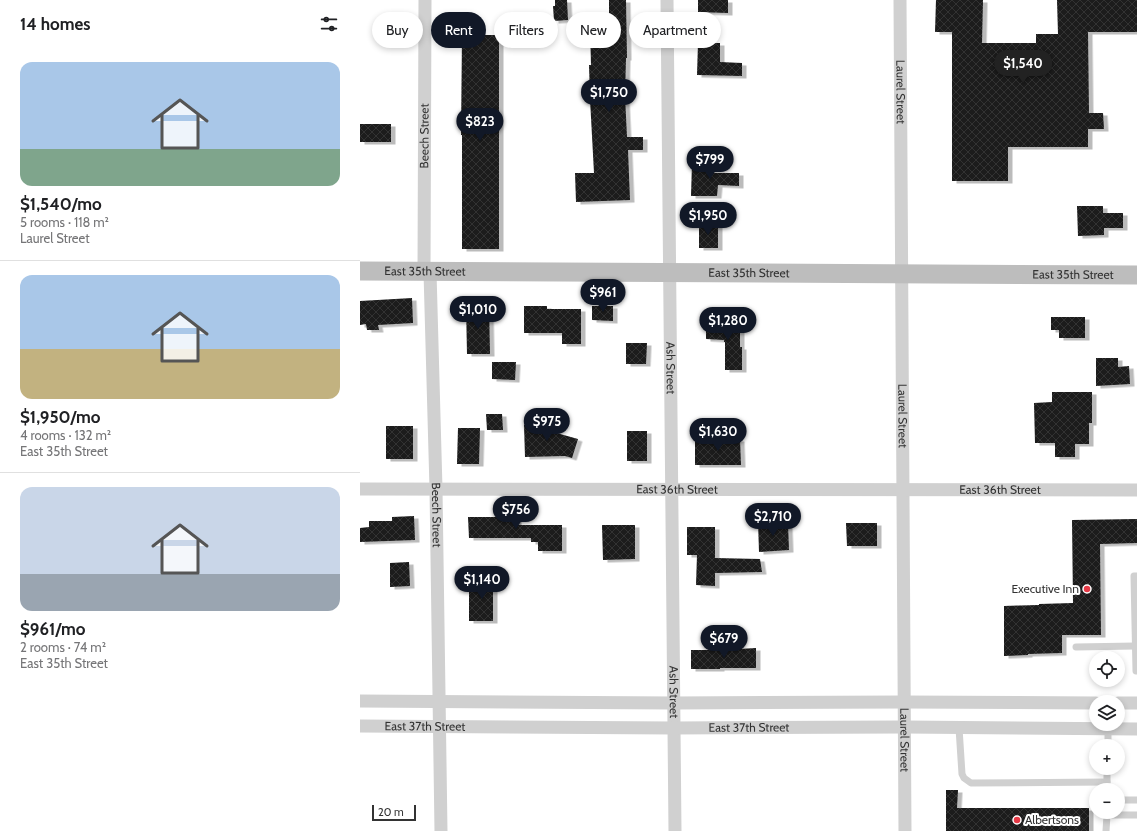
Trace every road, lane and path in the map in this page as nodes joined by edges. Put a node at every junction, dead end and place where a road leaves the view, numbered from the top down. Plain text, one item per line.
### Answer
1 (425, 0) edge
2 (667, 0) edge
3 (900, 0) edge
4 (360, 271) edge
5 (427, 272) junction
6 (670, 273) junction
7 (902, 274) junction
8 (1137, 275) edge
9 (360, 489) edge
10 (436, 489) junction
11 (672, 490) junction
12 (903, 490) junction
13 (1137, 490) edge
14 (1137, 576) edge
15 (1135, 646) junction
16 (1076, 647) dead end
17 (1136, 671) dead end
18 (360, 701) edge
19 (439, 701) junction
20 (904, 702) junction
21 (1089, 702) edge
22 (674, 703) junction
23 (1125, 703) edge
24 (1137, 703) edge
25 (360, 726) edge
26 (439, 727) junction
27 (905, 727) junction
28 (674, 728) junction
29 (959, 728) junction
30 (1089, 729) edge
31 (1125, 729) edge
32 (1137, 729) edge
33 (1107, 775) edge
34 (1107, 782) joint
35 (1125, 800) edge
36 (1137, 800) edge
37 (1125, 815) edge
38 (1137, 815) edge
39 (1107, 819) edge
40 (441, 831) edge
41 (675, 831) edge
42 (905, 831) edge
43 (1106, 831) edge

1 - 5 street, Beech Street
2 - 6 street, Ash Street
3 - 7 street, Laurel Street
4 - 5 street, East 35th Street
5 - 6 street, East 35th Street
5 - 10 street, Beech Street
6 - 7 street, East 35th Street
6 - 11 street, Ash Street
7 - 8 street, East 35th Street
7 - 12 street, Laurel Street
9 - 10 street, East 36th Street
10 - 11 street, East 36th Street
10 - 19 street, Beech Street
11 - 12 street, East 36th Street
11 - 22 street, Ash Street
12 - 13 street, East 36th Street
12 - 20 street, Laurel Street
14 - 15 lane
15 - 16 lane
15 - 17 lane
18 - 19 street, East 37th Street
19 - 22 street, East 37th Street
19 - 26 street, Beech Street
20 - 21 street, East 37th Street
20 - 22 street, East 37th Street
20 - 27 street, Laurel Street
22 - 28 street, Ash Street
23 - 24 street
25 - 26 street, East 37th Street
26 - 28 street, East 37th Street
26 - 40 street, Beech Street
27 - 28 street, East 37th Street
27 - 29 street, East 37th Street
27 - 42 street, Laurel Street
28 - 41 street, Ash Street
29 - 30 street, East 37th Street
29 - 34 lane
31 - 32 street, East 37th Street
33 - 34 lane
35 - 36 lane
37 - 38 lane
39 - 43 lane

